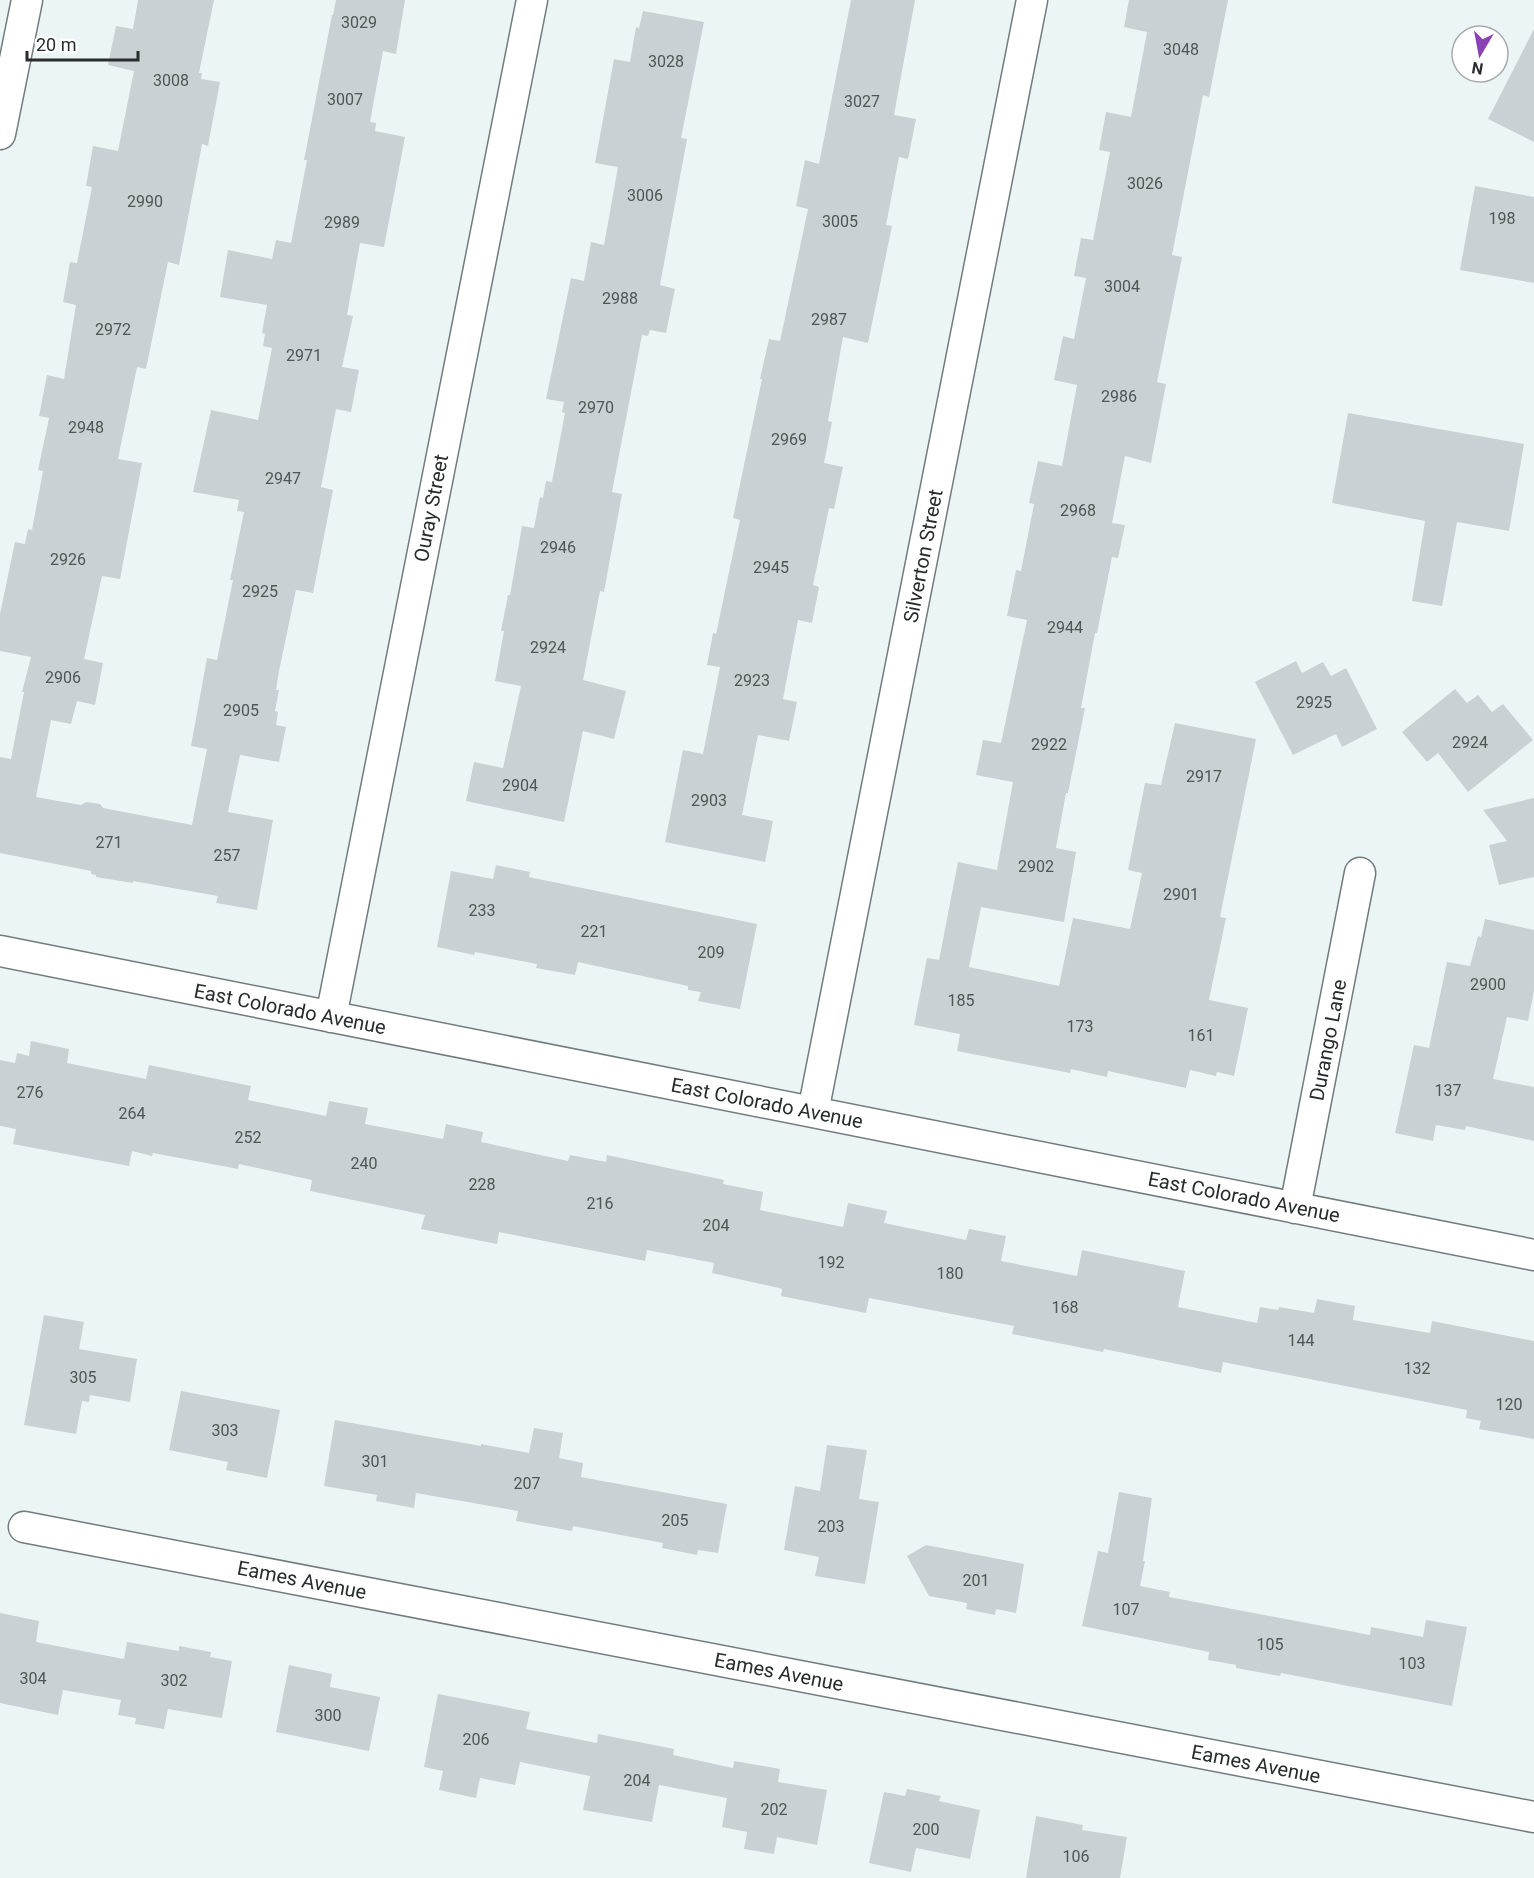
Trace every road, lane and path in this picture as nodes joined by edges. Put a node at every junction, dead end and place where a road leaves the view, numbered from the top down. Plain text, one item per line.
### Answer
1 (27, 0) edge
2 (532, 0) edge
3 (1032, 0) edge
4 (0, 134) edge
5 (1360, 873) dead end
6 (0, 951) edge
7 (331, 1017) junction
8 (813, 1112) junction
9 (1295, 1208) junction
10 (1534, 1255) edge
11 (24, 1527) dead end
12 (1534, 1817) edge

1 - 4 street
2 - 7 street, Ouray Street
3 - 8 street, Silverton Street
5 - 9 street, Durango Lane
6 - 7 street, East Colorado Avenue
7 - 8 street, East Colorado Avenue
8 - 9 street, East Colorado Avenue
9 - 10 street, East Colorado Avenue
11 - 12 street, Eames Avenue

